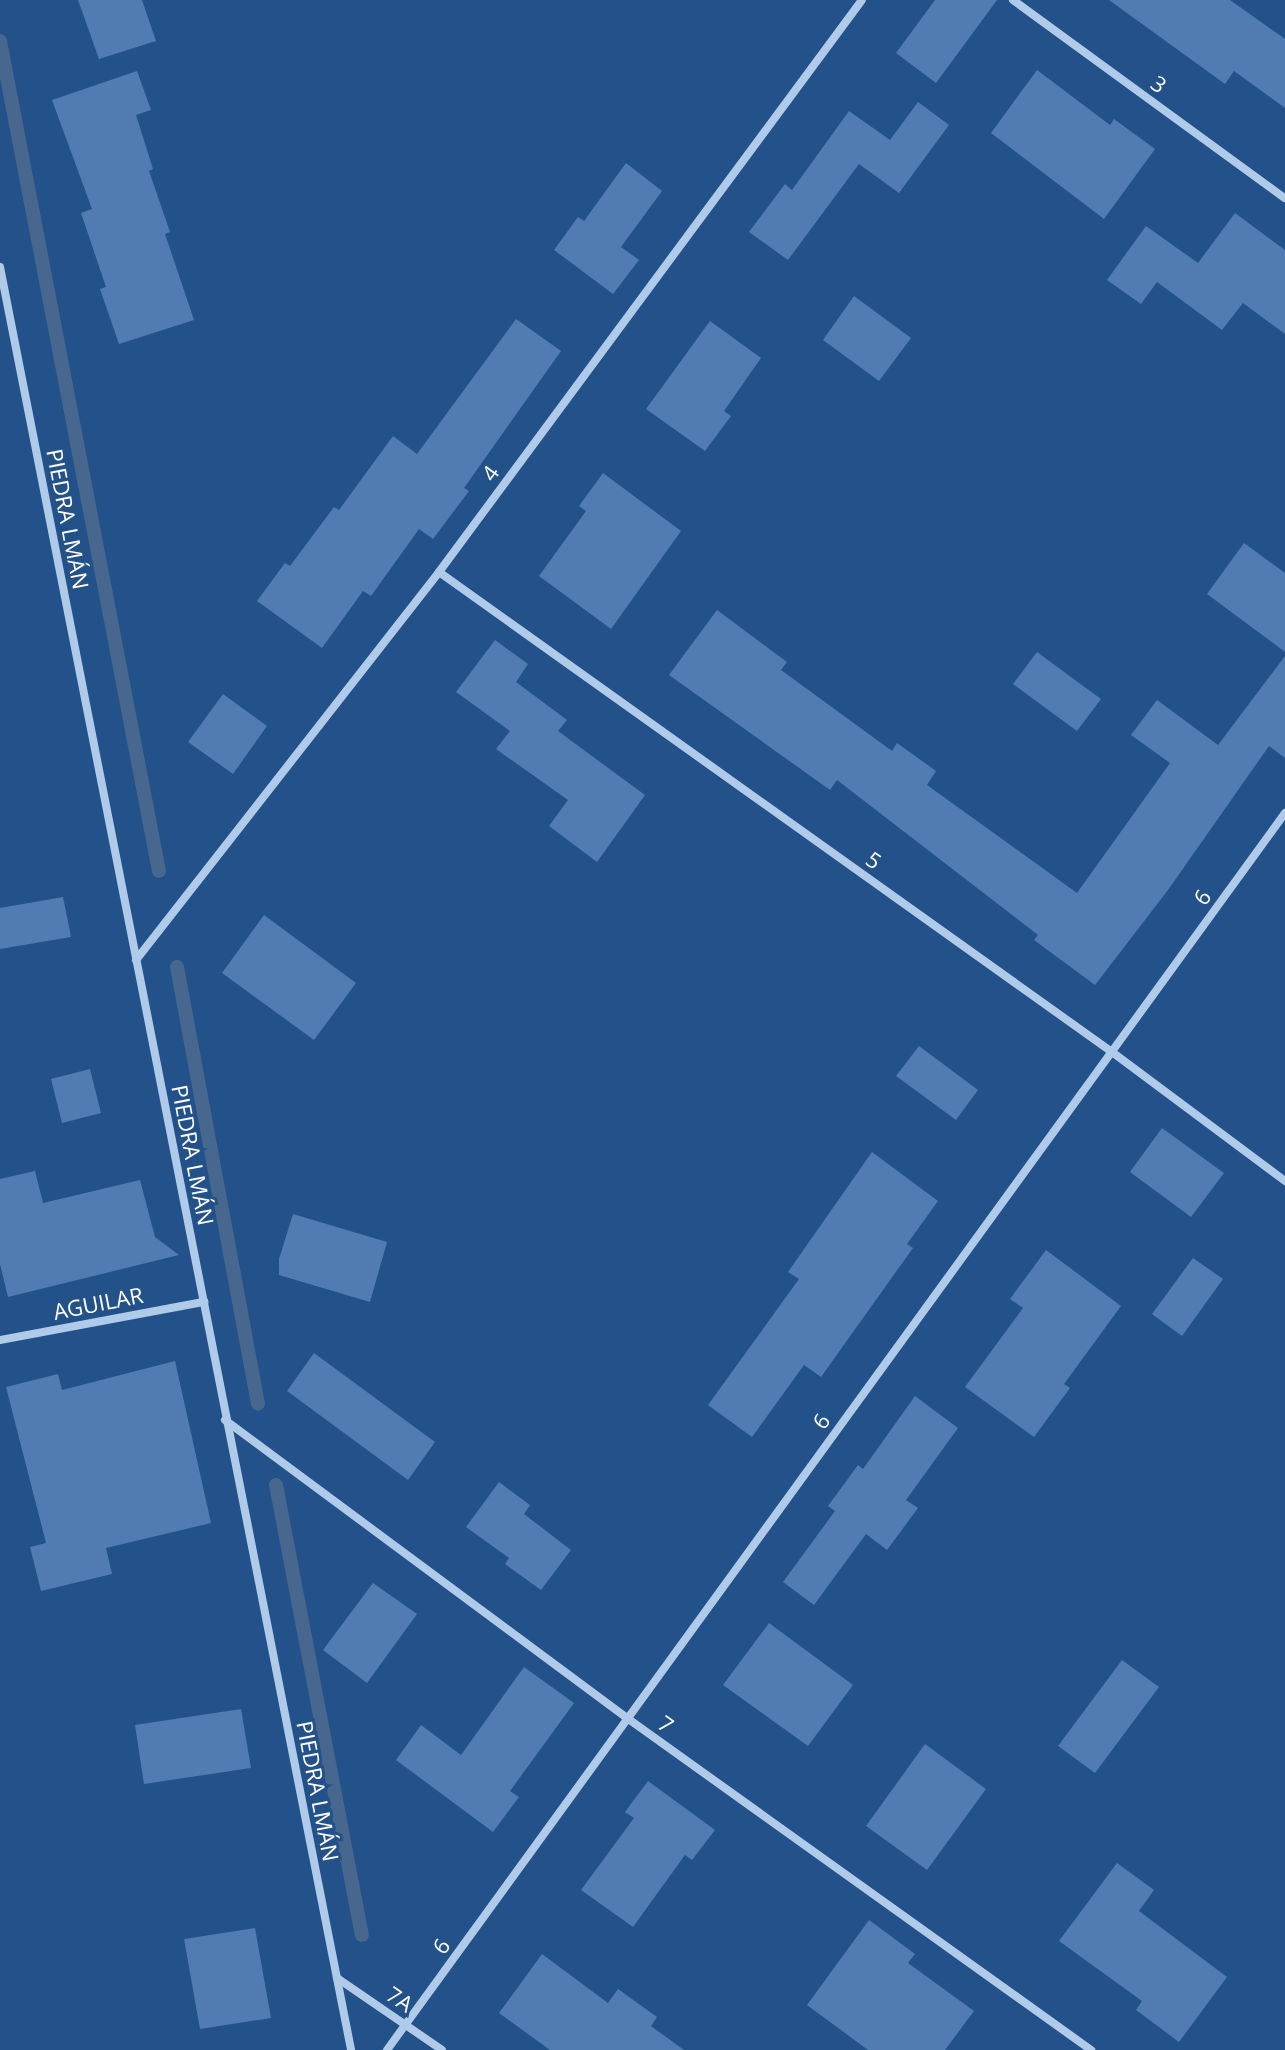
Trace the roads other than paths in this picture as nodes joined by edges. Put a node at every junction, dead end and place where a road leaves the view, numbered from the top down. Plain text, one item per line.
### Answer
1 (862, 0) edge
2 (1013, 0) edge
3 (1285, 198) edge
4 (0, 267) edge
5 (439, 572) junction
6 (1285, 813) edge
7 (136, 960) junction
8 (1112, 1052) junction
9 (1285, 1181) edge
10 (204, 1302) junction
11 (0, 1340) edge
12 (225, 1419) junction
13 (627, 1718) junction
14 (337, 1978) junction
15 (406, 2025) junction
16 (351, 2050) edge
17 (387, 2050) edge
18 (442, 2050) edge
19 (1091, 2050) edge

1 - 5 street, 4
2 - 3 street, 3
4 - 7 street, PIEDRA LMÁN
5 - 7 street, 4
5 - 8 street, 5
6 - 8 street, 6
7 - 10 street, PIEDRA LMÁN
8 - 9 street, 5
8 - 13 street, 6
10 - 11 street, AGUILAR
10 - 12 street, PIEDRA LMÁN
12 - 13 street, 7
12 - 14 street, PIEDRA LMÁN
13 - 15 street, 6
13 - 19 street, 7
14 - 15 street, 7A
14 - 16 street, PIEDRA LMÁN
15 - 17 street, 6
15 - 18 street, 7A

